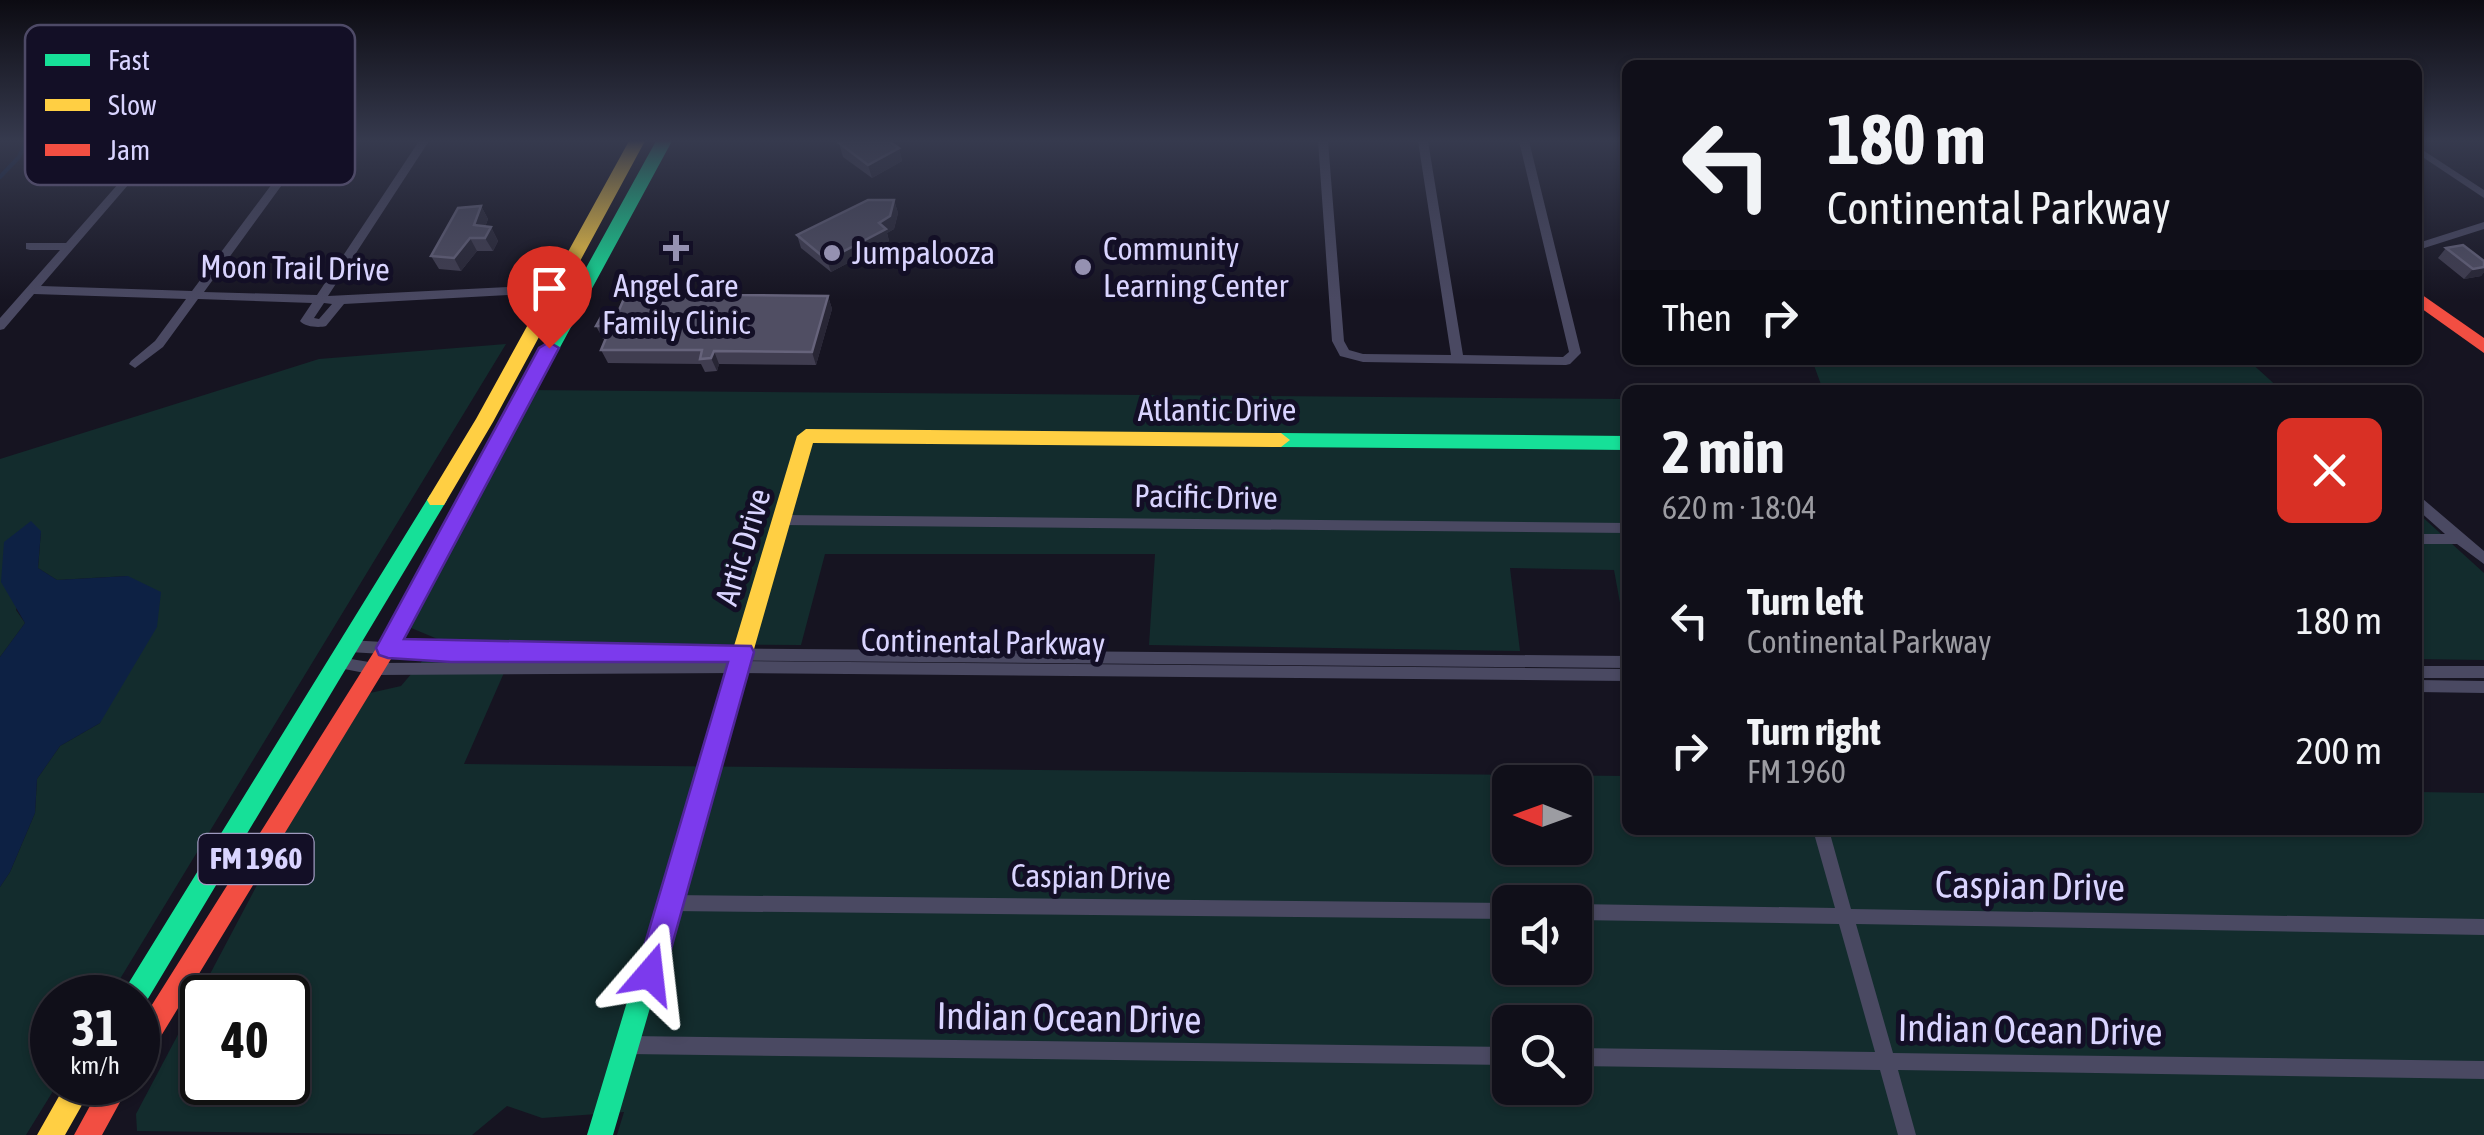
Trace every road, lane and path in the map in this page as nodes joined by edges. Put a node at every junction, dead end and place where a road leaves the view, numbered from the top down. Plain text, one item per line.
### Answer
1 (115, 194) edge
2 (270, 194) edge
3 (389, 194) edge
4 (609, 194) edge
5 (633, 194) edge
6 (1327, 194) edge
7 (1431, 194) edge
8 (1537, 194) edge
9 (2484, 225) edge
10 (30, 246) dead end
11 (2422, 246) edge
12 (69, 247) junction
13 (32, 290) junction
14 (196, 293) junction
15 (573, 297) junction
16 (319, 299) junction
17 (341, 300) junction
18 (2422, 301) edge
19 (0, 326) edge
20 (2484, 347) edge
21 (1458, 360) junction
22 (136, 364) dead end
23 (806, 436) joint
24 (1622, 443) edge
25 (2422, 507) edge
26 (783, 520) junction
27 (1622, 528) edge
28 (2422, 539) edge
29 (2460, 539) junction
30 (2484, 559) edge
31 (388, 648) junction
32 (344, 654) junction
33 (740, 660) junction
34 (1622, 662) edge
35 (375, 669) junction
36 (2422, 672) edge
37 (2484, 672) edge
38 (1622, 676) edge
39 (2422, 686) edge
40 (2484, 687) edge
41 (1821, 835) edge
42 (671, 903) junction
43 (1492, 912) edge
44 (1592, 912) edge
45 (1844, 915) junction
46 (2484, 927) edge
47 (148, 975) edge
48 (160, 1015) edge
49 (628, 1045) junction
50 (1492, 1056) edge
51 (1592, 1057) edge
52 (1886, 1061) junction
53 (2484, 1070) edge
54 (68, 1105) edge
55 (105, 1105) edge
56 (50, 1135) edge
57 (87, 1135) edge
58 (600, 1135) edge
59 (1907, 1135) edge

1 - 12 street
2 - 14 street
3 - 16 street
4 - 15 main road
5 - 15 main road, FM 1960 / FM 1960
6 - 21 street
7 - 21 street
8 - 21 street
9 - 11 street
10 - 12 street
12 - 13 street
13 - 14 street, Moon Trail Drive
13 - 19 street
14 - 16 street, Moon Trail Drive
14 - 22 street
15 - 17 street, Moon Trail Drive
15 - 31 main road, FM 1960 / FM 1960
15 - 32 main road, FM 1960 / FM 1960
16 - 17 street, Moon Trail Drive
16 - 17 street
18 - 20 main road
23 - 24 main road, Atlantic Drive
23 - 26 main road, Artic Drive
25 - 29 street
26 - 27 street, Pacific Drive
26 - 33 main road, Artic Drive
28 - 29 street
29 - 30 street
31 - 32 street, Continental Parkway
31 - 33 street, Continental Parkway
31 - 35 main road, FM 1960 / FM 1960
32 - 35 street, Continental Parkway
32 - 47 main road, FM 1960 / FM 1960
33 - 34 street, Continental Parkway
33 - 35 street, Continental Parkway
33 - 38 street, Continental Parkway
33 - 42 main road, Artic Drive
35 - 48 main road, FM 1960 / FM 1960
36 - 37 street
39 - 40 street
41 - 45 street
42 - 43 street, Caspian Drive
42 - 49 main road, Artic Drive
44 - 45 street, Caspian Drive
45 - 46 street, Caspian Drive
45 - 52 street
49 - 50 street, Indian Ocean Drive
49 - 58 main road, Artic Drive
51 - 52 street, Indian Ocean Drive
52 - 53 street, Indian Ocean Drive
52 - 59 street
54 - 56 main road
55 - 57 main road

